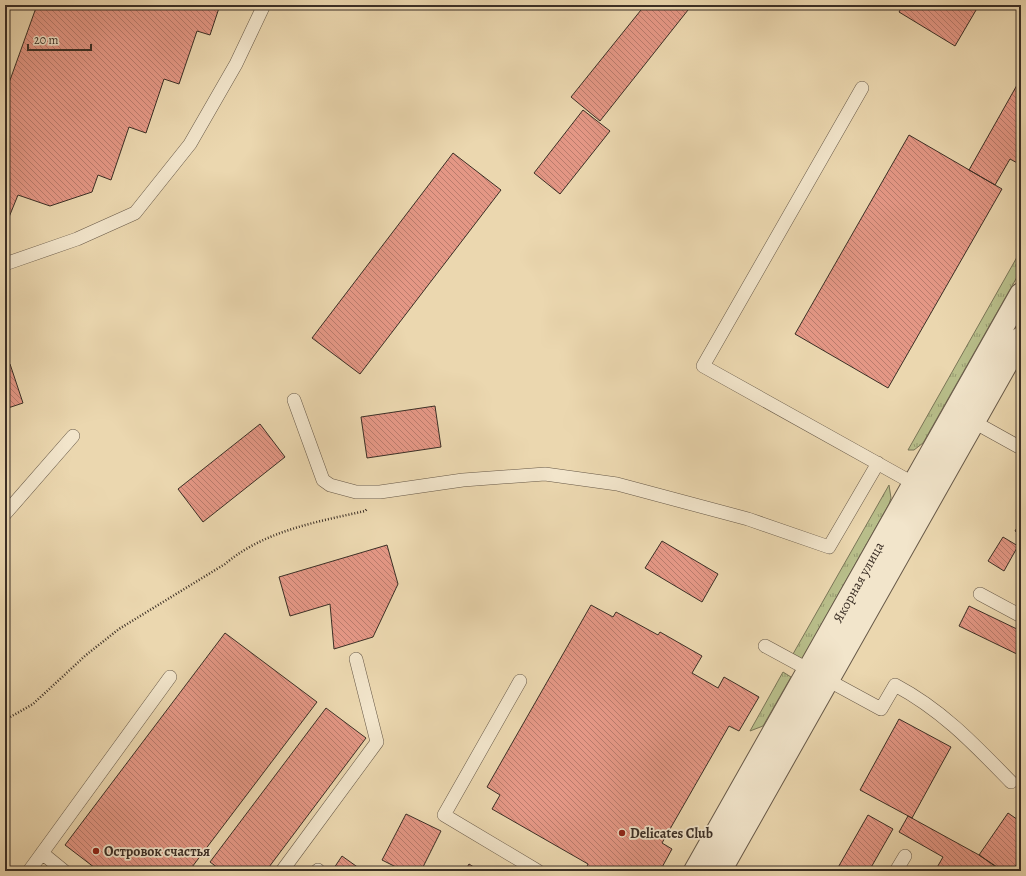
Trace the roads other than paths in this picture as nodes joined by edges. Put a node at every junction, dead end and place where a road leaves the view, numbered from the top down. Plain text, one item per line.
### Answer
1 (264, 5) edge
2 (862, 88) dead end
3 (5, 264) edge
4 (1021, 294) edge
5 (1021, 338) edge
6 (294, 400) dead end
7 (974, 422) junction
8 (72, 436) dead end
9 (1021, 448) edge
10 (878, 463) junction
11 (914, 483) junction
12 (933, 494) junction
13 (5, 514) edge
14 (980, 594) dead end
15 (1021, 616) edge
16 (765, 646) dead end
17 (356, 659) dead end
18 (809, 670) junction
19 (170, 677) dead end
20 (828, 680) junction
21 (520, 681) dead end
22 (1011, 782) dead end
23 (42, 853) junction
24 (905, 856) dead end
25 (30, 871) edge
26 (64, 871) edge
27 (282, 871) edge
28 (538, 871) edge
29 (695, 871) edge
30 (720, 871) edge
31 (896, 871) edge

1 - 3 lane
2 - 10 lane
4 - 11 street, Якорная улица
5 - 7 street, Якорная улица
6 - 10 lane
7 - 9 lane
7 - 12 street, Якорная улица
8 - 13 lane
10 - 11 lane
11 - 12 lane
11 - 18 street, Якорная улица
12 - 20 street, Якорная улица
14 - 15 lane
16 - 18 lane
17 - 27 lane
18 - 20 lane
18 - 29 street, Якорная улица
19 - 23 lane
20 - 22 lane
20 - 30 street, Якорная улица
21 - 28 lane
23 - 25 lane
23 - 26 lane
24 - 31 lane

